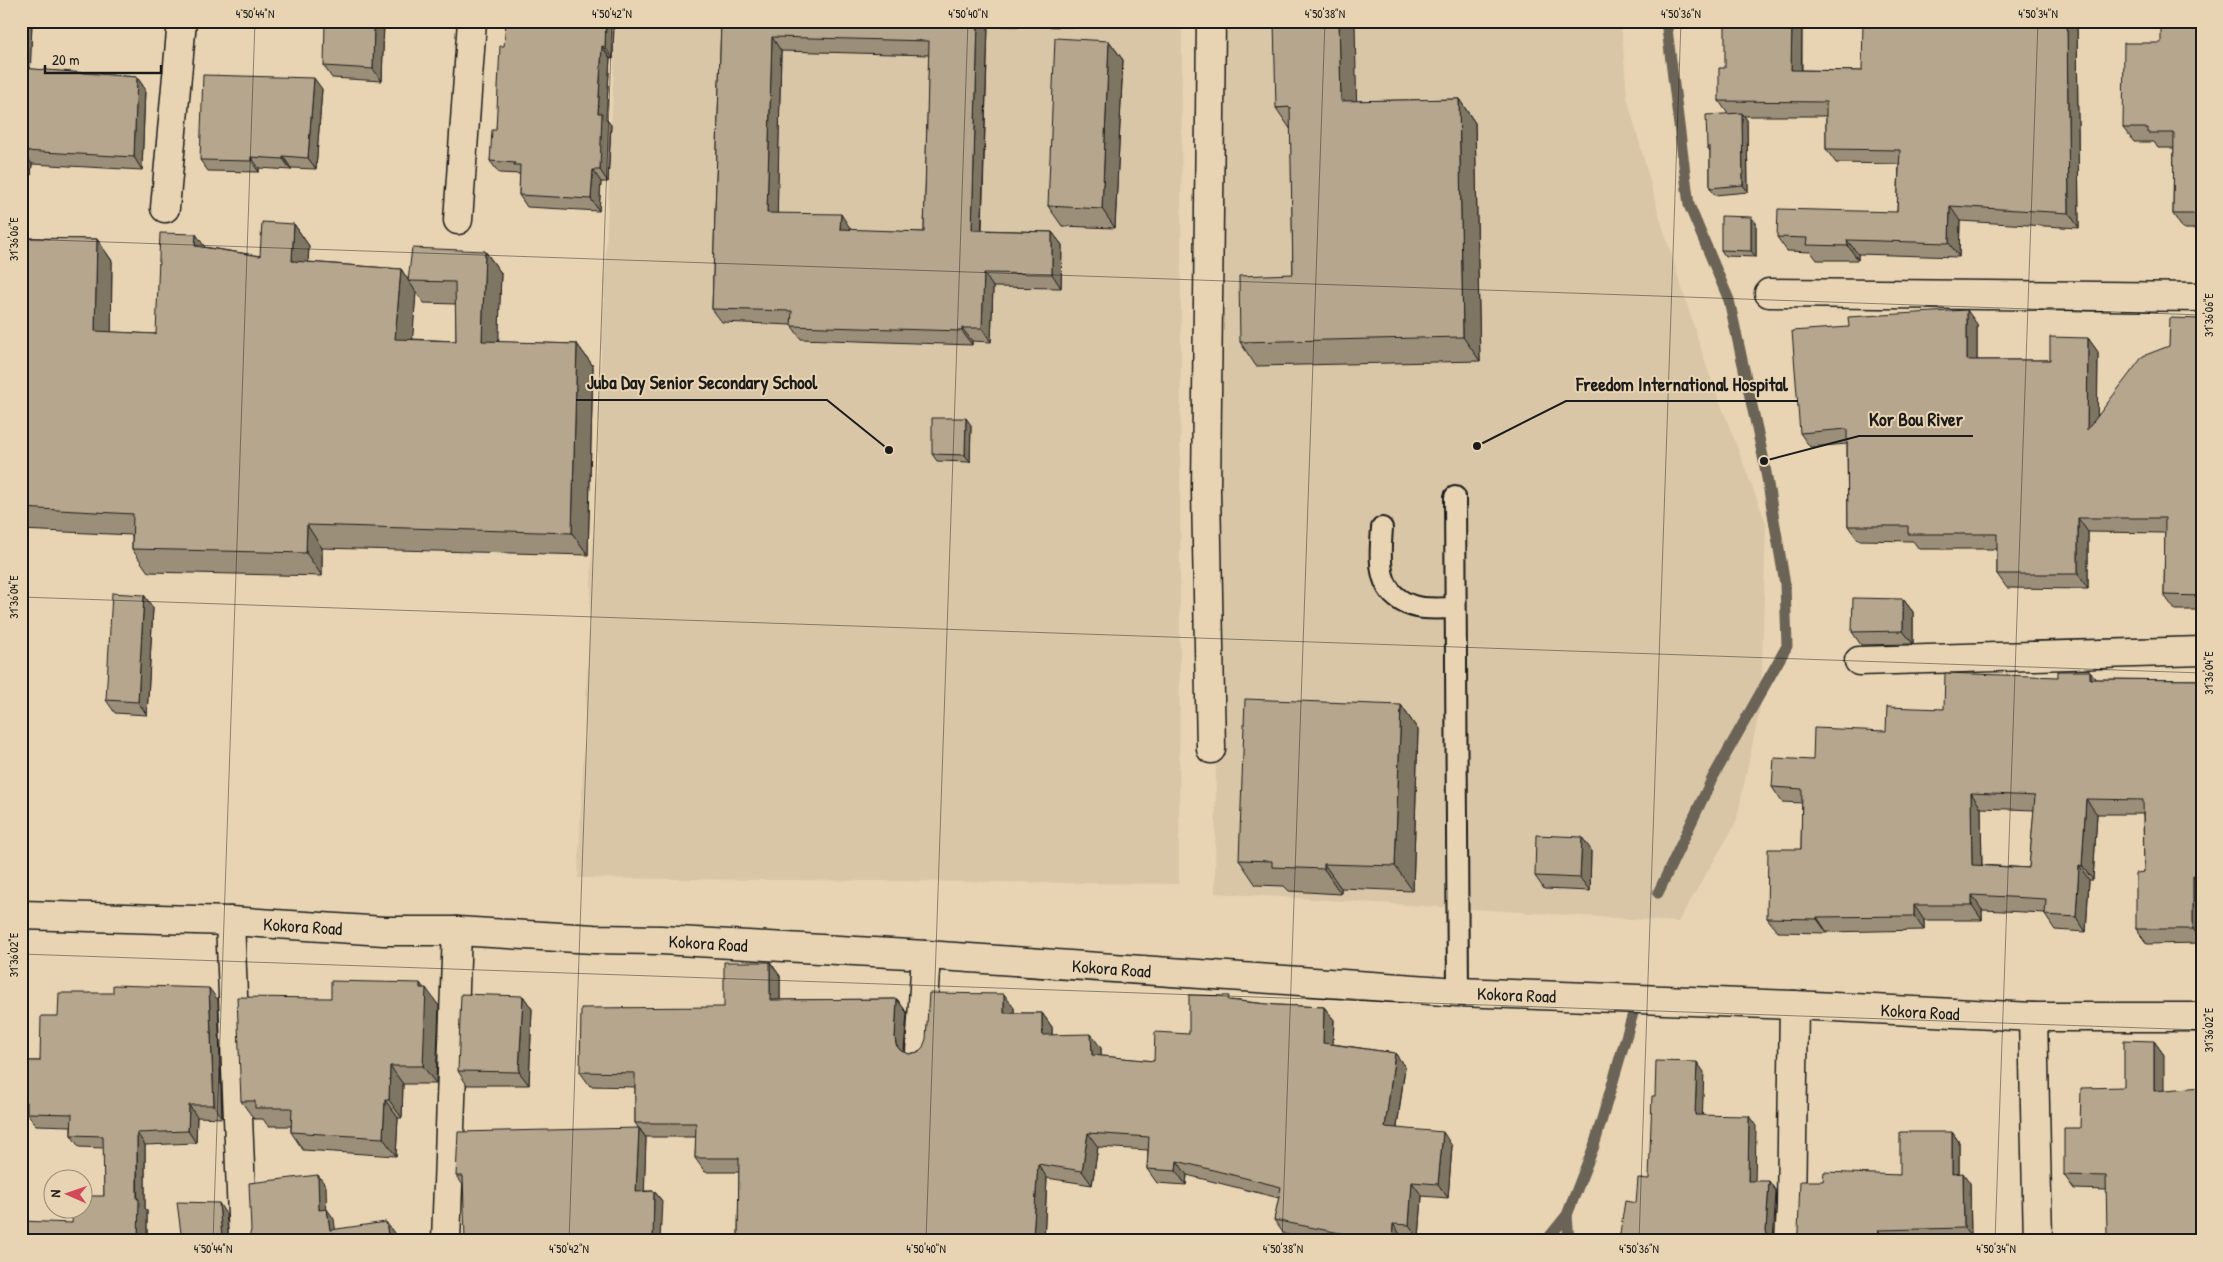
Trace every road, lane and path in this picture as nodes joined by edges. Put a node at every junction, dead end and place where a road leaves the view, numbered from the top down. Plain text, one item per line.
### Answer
1 (182, 21) edge
2 (472, 21) edge
3 (1212, 21) edge
4 (165, 208) dead end
5 (458, 220) dead end
6 (1769, 293) dead end
7 (2202, 297) edge
8 (1455, 497) dead end
9 (1382, 528) dead end
10 (1455, 608) junction
11 (2202, 651) edge
12 (1859, 661) dead end
13 (1212, 749) dead end
14 (21, 915) edge
15 (230, 922) junction
16 (457, 931) junction
17 (926, 955) junction
18 (1458, 992) junction
19 (1794, 1005) junction
20 (2033, 1017) junction
21 (2202, 1017) edge
22 (920, 1052) edge
23 (243, 1241) edge
24 (446, 1241) edge
25 (1789, 1241) edge
26 (2038, 1241) edge

1 - 4 street
2 - 5 street
3 - 13 street
6 - 7 street
8 - 10 lane
9 - 10 lane
10 - 18 lane
11 - 12 street
14 - 15 street, Kokora Road
15 - 16 street, Kokora Road
15 - 23 street
16 - 17 street, Kokora Road
16 - 24 street
17 - 18 street, Kokora Road
17 - 22 street
18 - 19 street, Kokora Road
19 - 20 street, Kokora Road
19 - 25 street
20 - 21 street, Kokora Road
20 - 26 street

